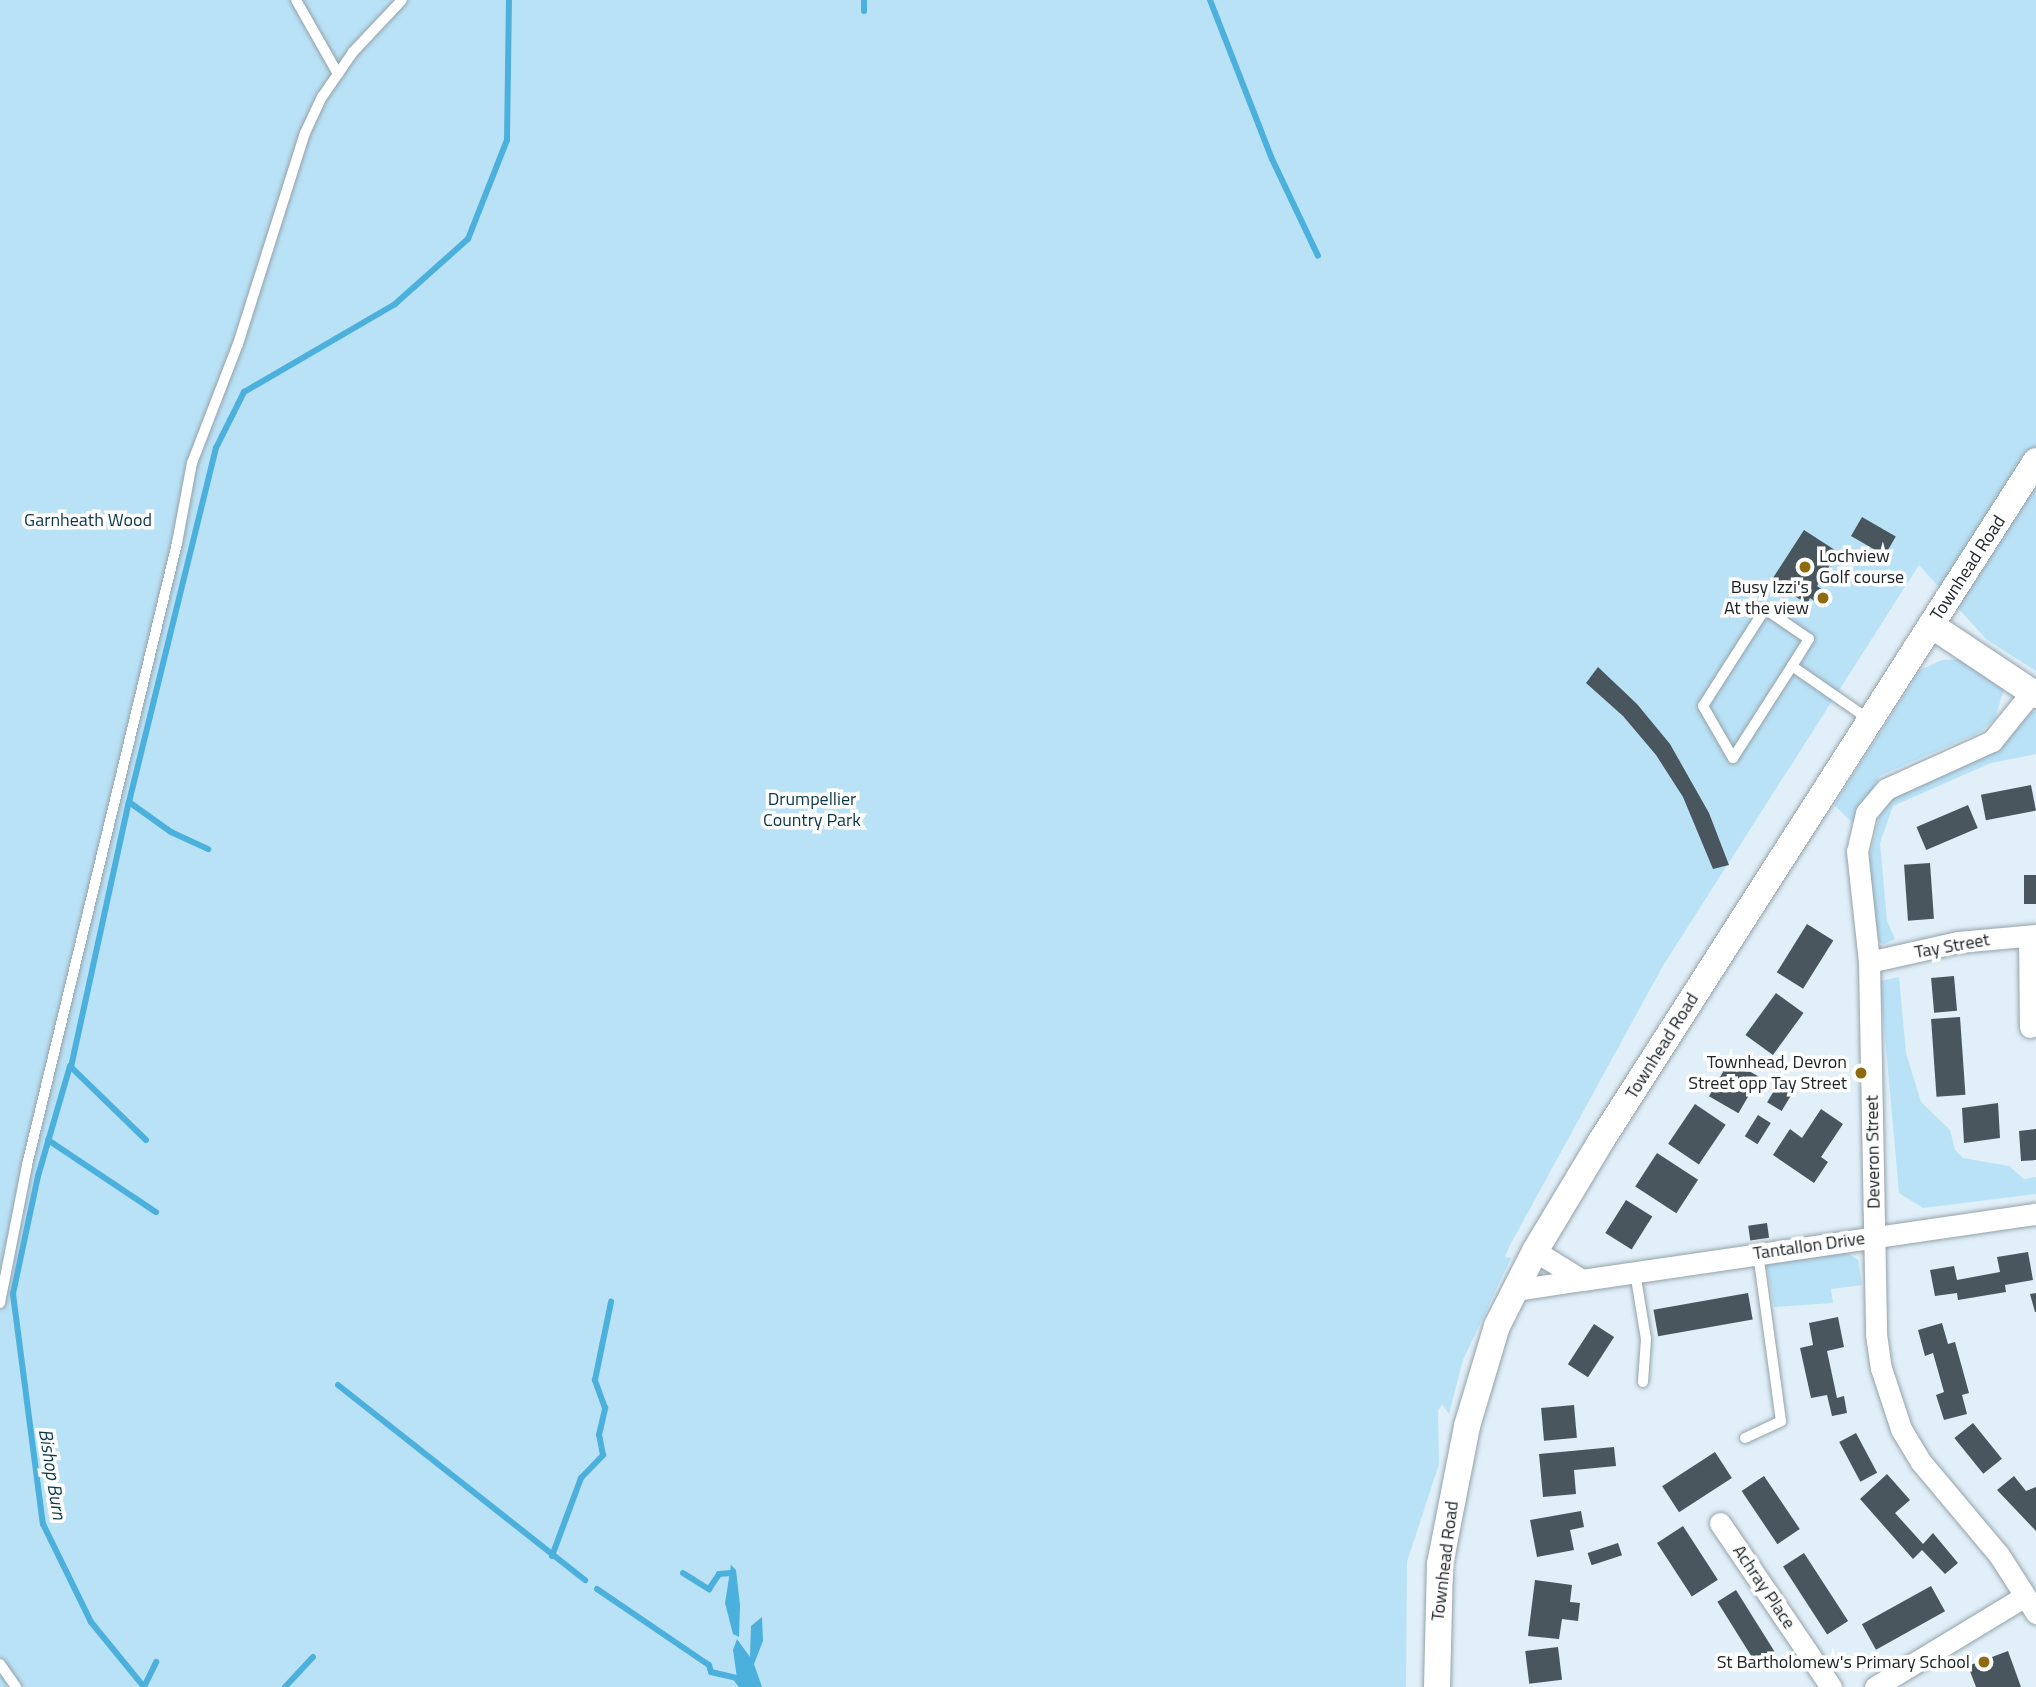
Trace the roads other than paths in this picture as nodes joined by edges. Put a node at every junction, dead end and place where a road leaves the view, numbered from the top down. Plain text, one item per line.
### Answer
1 (296, 0) edge
2 (402, 0) edge
3 (338, 74) junction
4 (2036, 461) edge
5 (1931, 625) junction
6 (1792, 666) junction
7 (2034, 694) edge
8 (1870, 720) junction
9 (2033, 935) edge
10 (1869, 962) junction
11 (2030, 1027) dead end
12 (2036, 1214) edge
13 (1875, 1237) junction
14 (1535, 1251) junction
15 (1758, 1253) junction
16 (1634, 1272) junction
17 (1582, 1280) junction
18 (1516, 1290) junction
19 (0, 1303) edge
20 (1643, 1382) dead end
21 (1745, 1438) dead end
22 (1720, 1523) dead end
23 (2031, 1605) edge
24 (0, 1664) edge
25 (16, 1687) edge
26 (1437, 1687) edge
27 (1831, 1687) edge
28 (1875, 1687) edge

1 - 3 lane
2 - 3 lane
3 - 19 lane
4 - 5 street, Townhead Road
5 - 7 street
5 - 8 street, Townhead Road
6 - 6 lane
6 - 8 lane
7 - 10 street, Deveron Street
8 - 14 street, Townhead Road
9 - 10 street, Tay Street
9 - 11 street
10 - 13 street, Deveron Street
12 - 13 street, Tantallon Drive
13 - 15 street, Tantallon Drive
13 - 23 street, Deveron Street
14 - 17 street
14 - 18 street, Townhead Road
15 - 16 street, Tantallon Drive
15 - 21 lane
16 - 17 street, Tantallon Drive
16 - 20 lane
17 - 18 street, Tantallon Drive
18 - 26 street, Townhead Road
22 - 27 street, Achray Place
23 - 28 street
24 - 25 lane

